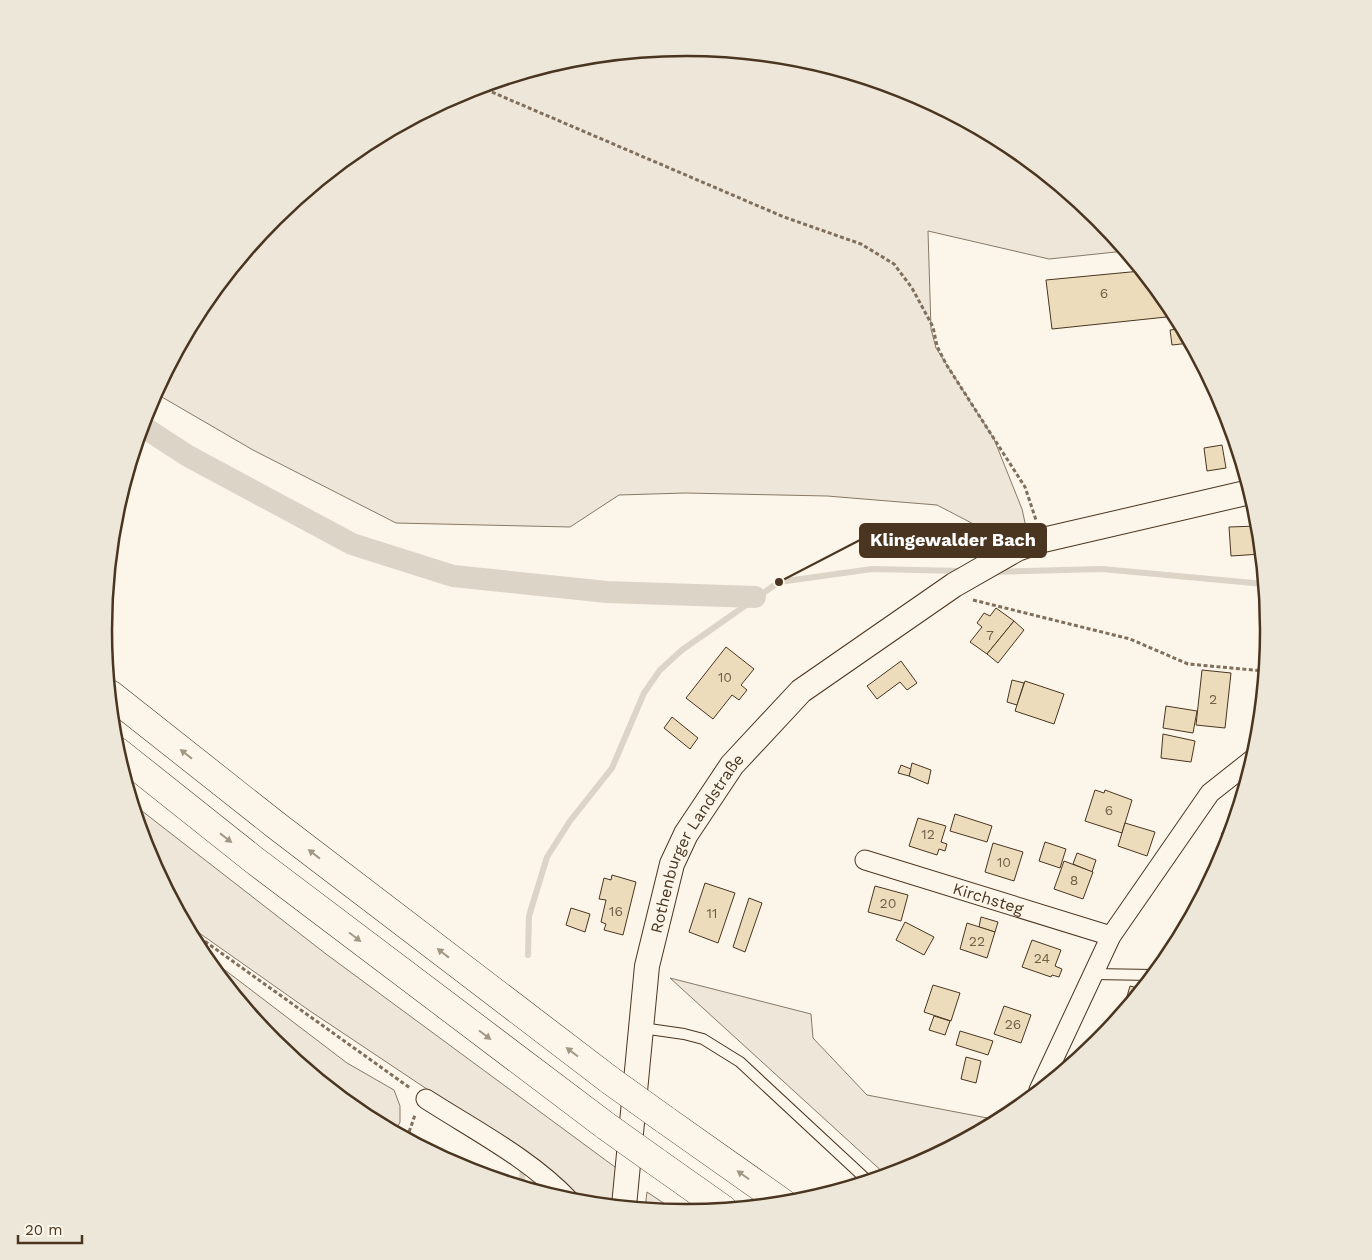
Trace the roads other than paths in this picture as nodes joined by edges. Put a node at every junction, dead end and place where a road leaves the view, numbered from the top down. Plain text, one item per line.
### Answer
1 (1243, 494) edge
2 (116, 699) edge
3 (127, 759) edge
4 (1243, 767) edge
5 (865, 860) dead end
6 (1111, 936) junction
7 (1093, 974) junction
8 (1144, 975) edge
9 (642, 1028) junction
10 (1045, 1076) edge
11 (426, 1099) road end
12 (862, 1175) edge
13 (558, 1189) edge
14 (774, 1197) edge
15 (625, 1200) edge
16 (715, 1203) edge

1 - 9 street, Rothenburger Landstraße
14 -> 2 highway, bridge
3 -> 16 highway, bridge
4 - 6 street
5 - 6 street, Kirchsteg
6 - 7 street
7 - 8 lane
7 - 10 street
9 - 12 lane
9 - 15 street, Rothenburger Landstraße
11 - 13 street

